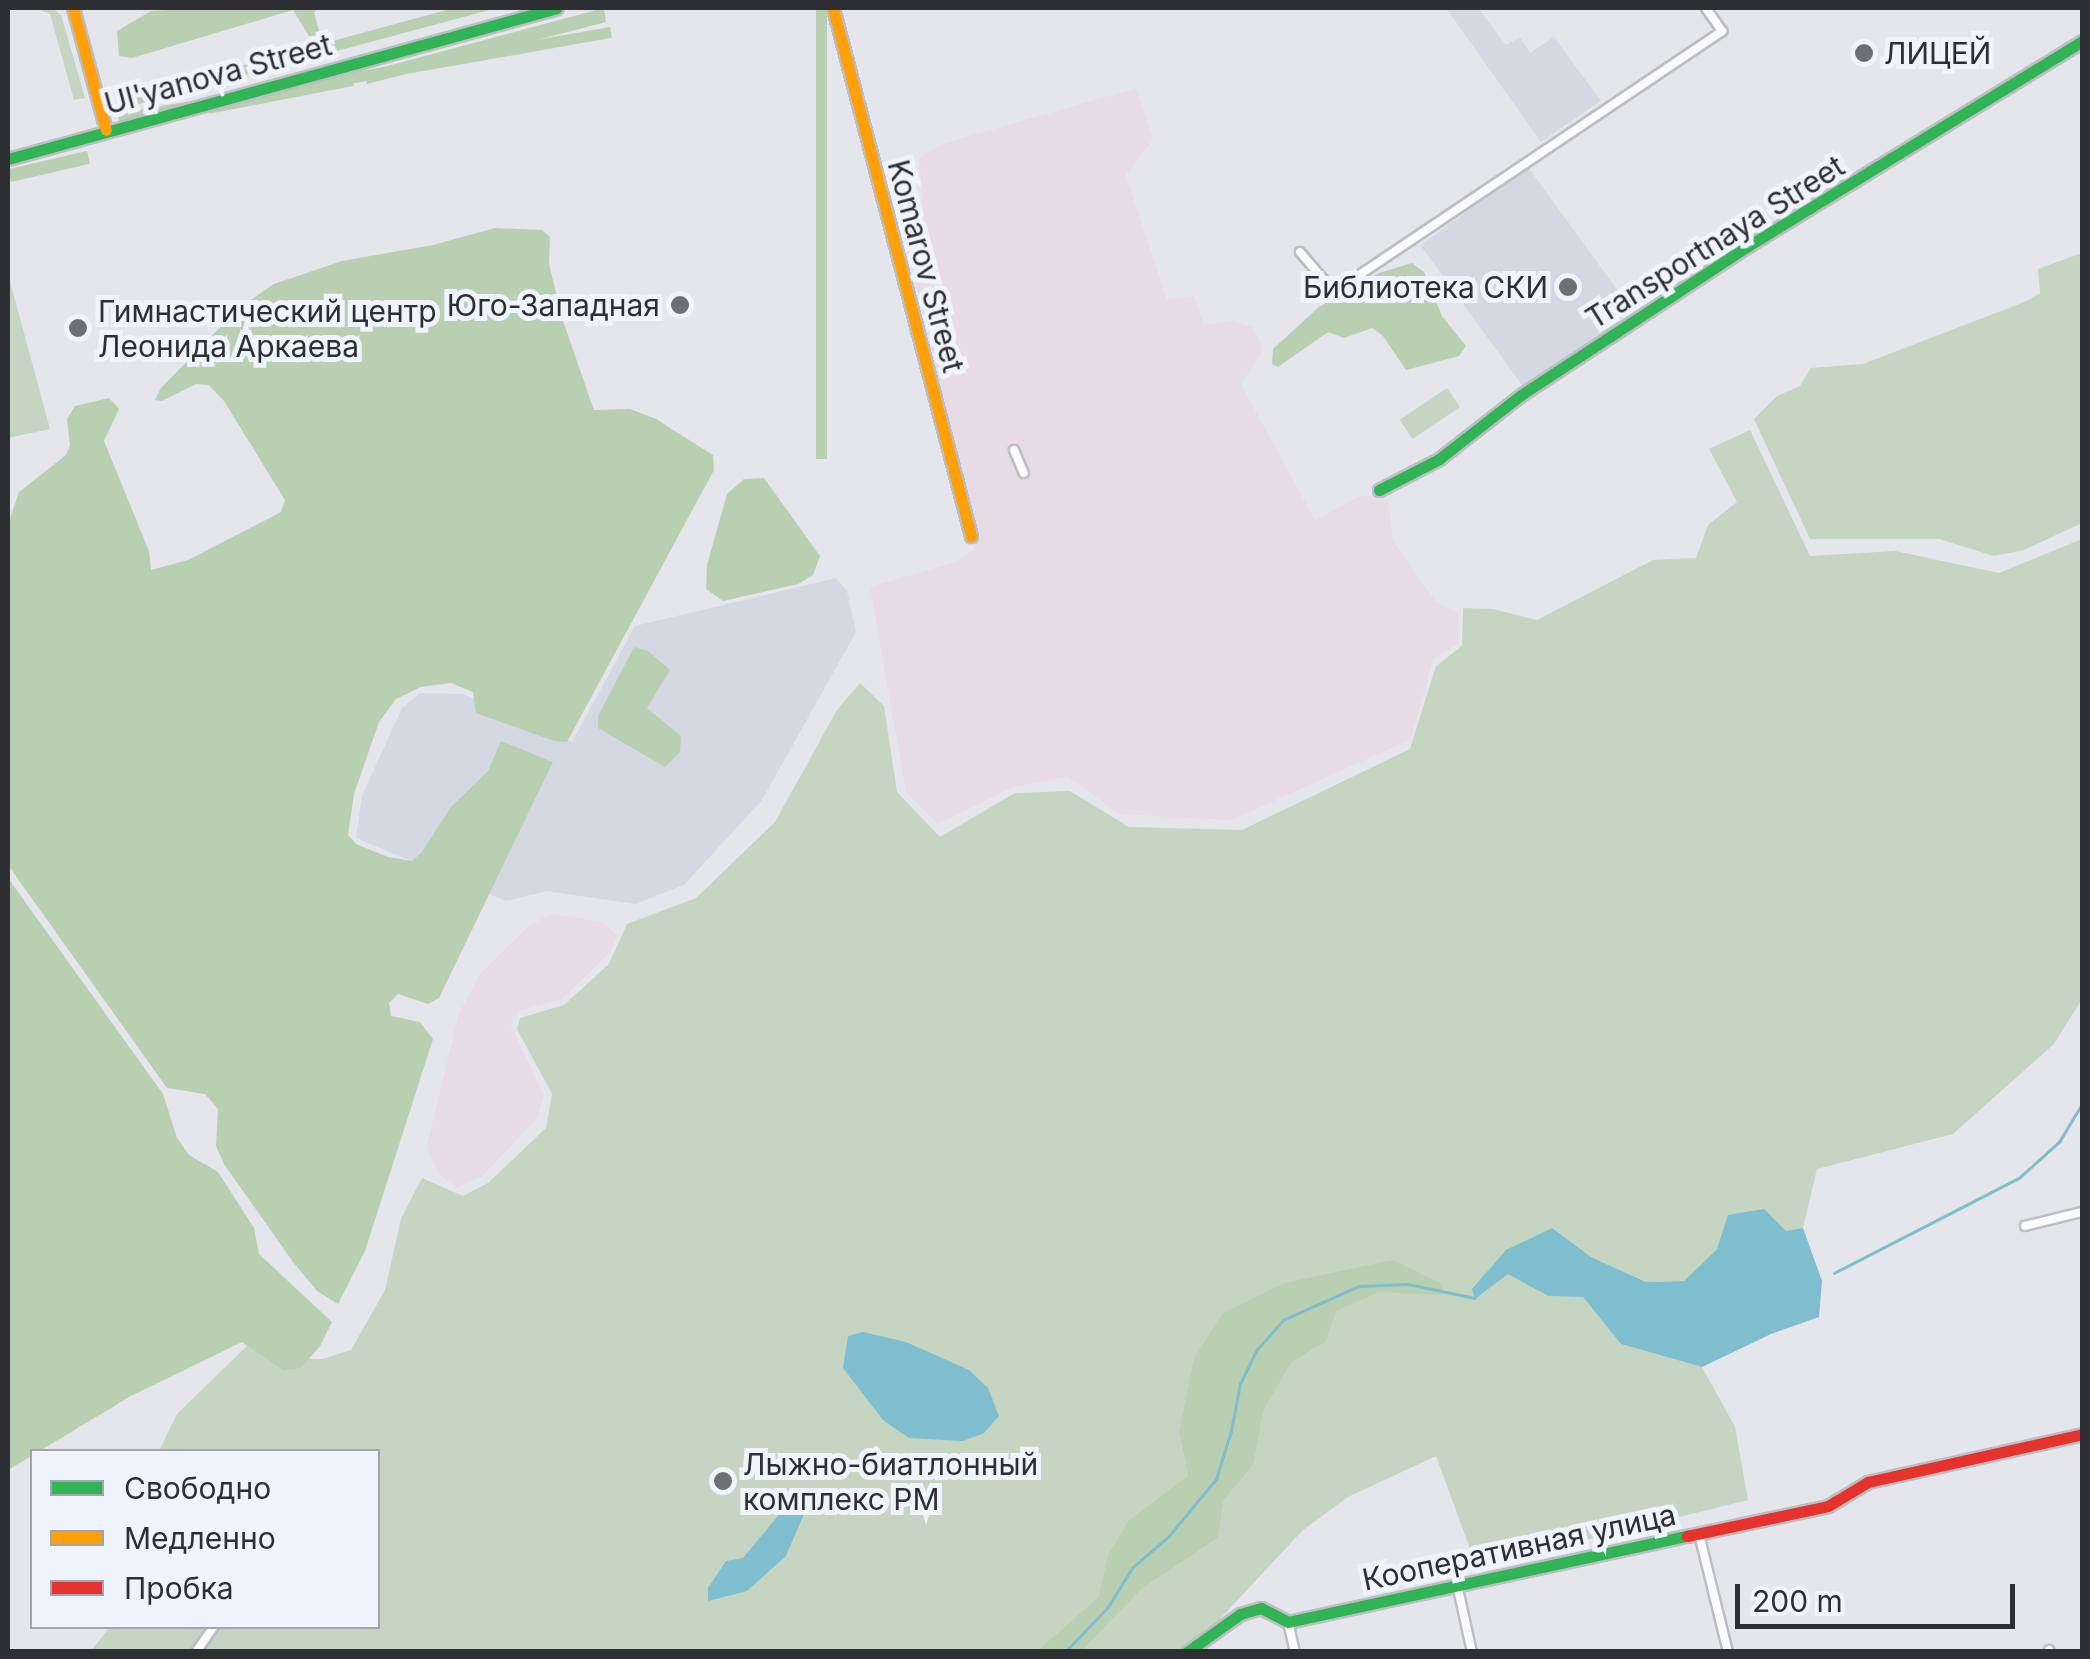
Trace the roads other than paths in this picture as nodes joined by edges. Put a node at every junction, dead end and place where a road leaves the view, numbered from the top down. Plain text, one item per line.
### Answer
1 (73, 8) edge
2 (557, 8) edge
3 (833, 8) edge
4 (1706, 8) edge
5 (2082, 41) edge
6 (106, 130) junction
7 (8, 159) edge
8 (1300, 252) dead end
9 (1014, 450) dead end
10 (1024, 474) dead end
11 (1379, 490) dead end
12 (971, 536) dead end
13 (2082, 1212) edge
14 (2025, 1226) dead end
15 (2082, 1434) edge
16 (1698, 1534) junction
17 (1457, 1584) junction
18 (1288, 1622) junction
19 (212, 1629) edge
20 (196, 1652) edge
21 (1187, 1652) edge
22 (1295, 1652) edge
23 (1472, 1652) edge
24 (1728, 1652) edge

1 - 6 street
2 - 6 street, Ul'yanova Street
3 - 12 street, Komarov Street
4 - 8 street
5 - 11 street, Transportnaya Street
6 - 7 street, Ul'yanova Street
9 - 10 street
13 - 14 street
15 - 16 street, Кооперативная улица
16 - 17 street, Кооперативная улица
16 - 24 street
17 - 18 street, Кооперативная улица
17 - 23 street
18 - 21 street, Кооперативная улица
18 - 22 street
19 - 20 street

